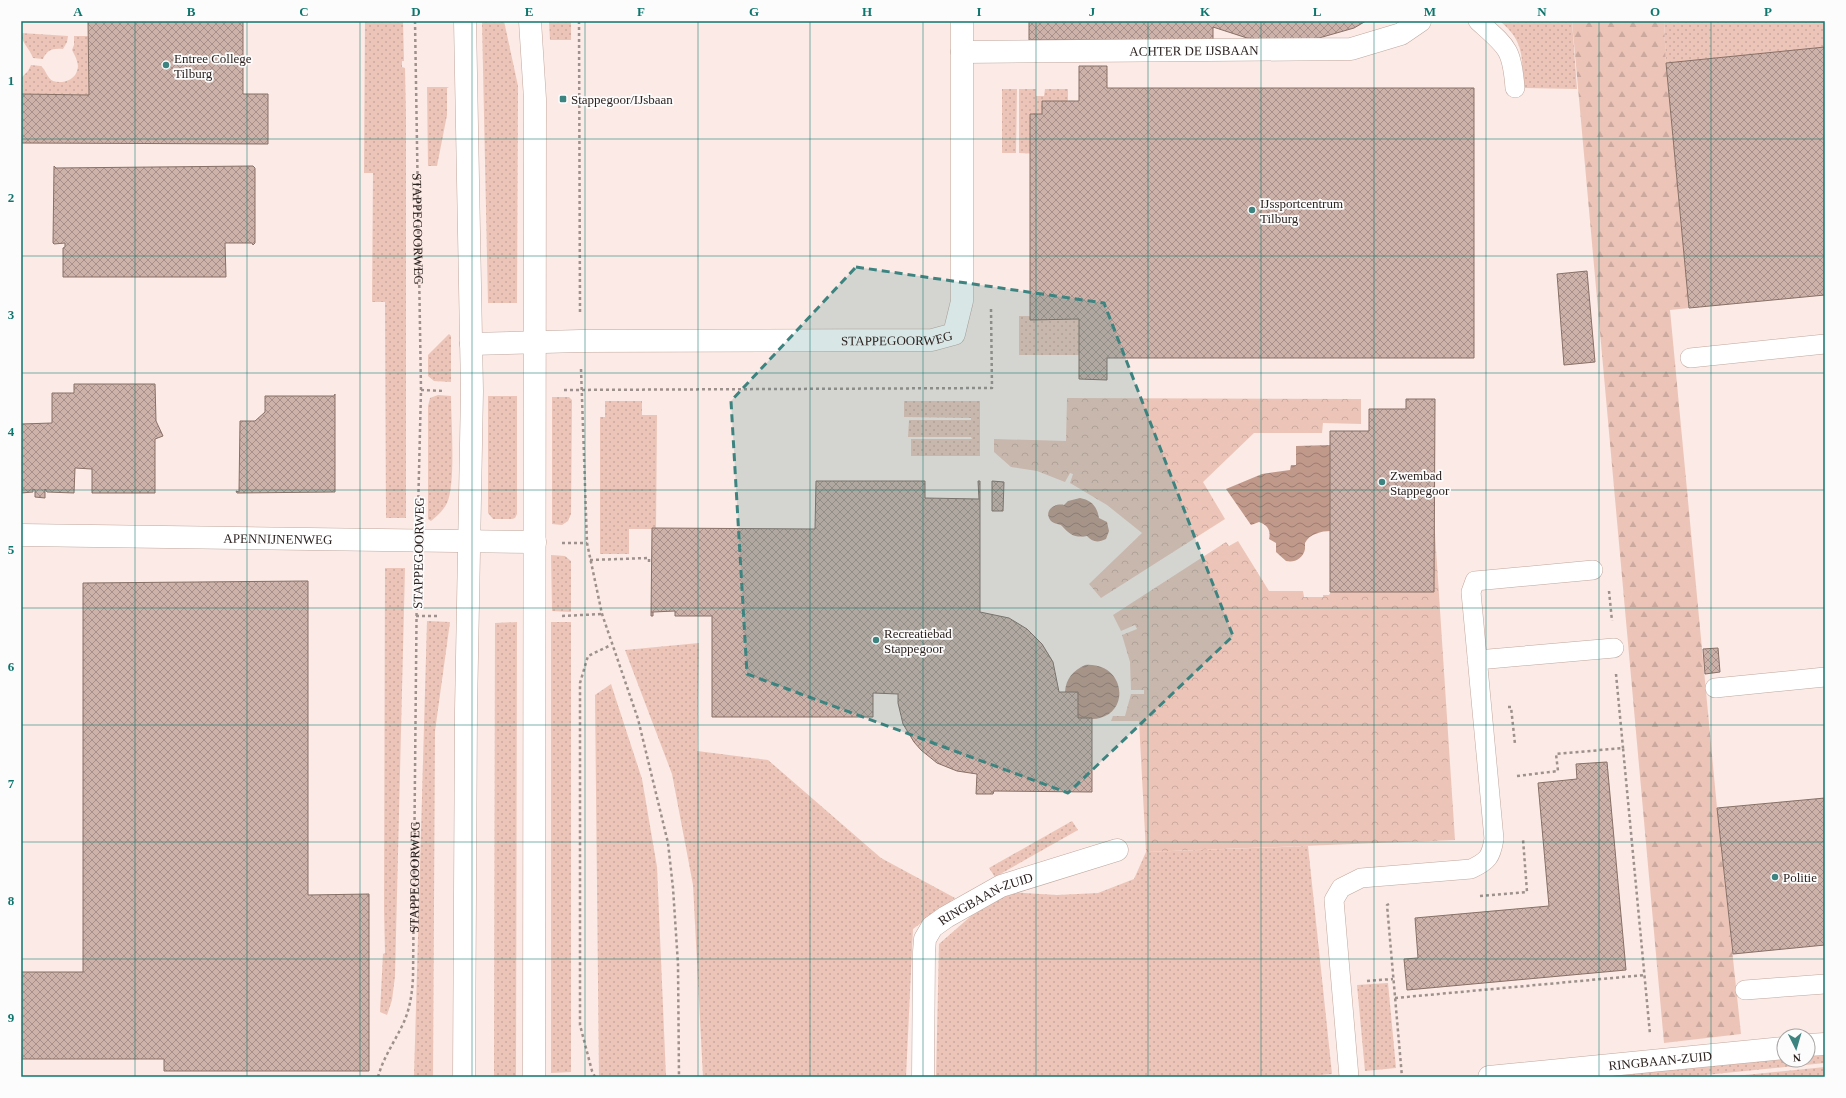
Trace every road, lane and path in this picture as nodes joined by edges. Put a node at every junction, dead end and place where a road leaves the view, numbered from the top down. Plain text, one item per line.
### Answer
1 (415, 21) edge
2 (465, 21) edge
3 (530, 21) edge
4 (579, 21) edge
5 (962, 21) edge
6 (1420, 21) edge
7 (1478, 21) edge
8 (962, 52) junction
9 (1515, 88) dead end
10 (580, 341) junction
11 (536, 342) junction
12 (471, 344) junction
13 (1825, 344) edge
14 (1690, 358) dead end
15 (816, 388) dead end
16 (581, 389) junction
17 (21, 536) edge
18 (418, 541) junction
19 (469, 542) junction
20 (535, 542) junction
21 (590, 560) junction
22 (648, 563) dead end
23 (1593, 570) dead end
24 (611, 644) junction
25 (1614, 648) dead end
26 (1477, 660) junction
27 (1825, 677) edge
28 (1716, 688) dead end
29 (1517, 776) dead end
30 (1117, 850) dead end
31 (1644, 975) junction
32 (1825, 984) edge
33 (1745, 990) dead end
34 (1395, 998) dead end
35 (1776, 1049) edge
36 (1653, 1060) junction
37 (378, 1077) edge
38 (464, 1077) edge
39 (534, 1077) edge
40 (595, 1077) edge
41 (679, 1077) edge
42 (923, 1077) edge
43 (1349, 1077) edge
44 (1489, 1077) edge

1 - 18 path, STAPPEGOORWEG
2 - 12 street
3 - 11 street
4 - 10 path
5 - 8 street
6 - 8 street, ACHTER DE IJSBAAN
7 - 9 lane
8 - 10 street, STAPPEGOORWEG
10 - 11 street, STAPPEGOORWEG
10 - 16 path
11 - 12 street, STAPPEGOORWEG
11 - 20 street
12 - 19 street
13 - 14 lane
15 - 16 path
16 - 21 path
17 - 18 street, APENNIJNENWEG
18 - 19 street, APENNIJNENWEG
18 - 37 path, STAPPEGOORWEG
19 - 20 street, APENNIJNENWEG
19 - 38 street
20 - 39 street
21 - 22 path
21 - 24 path
23 - 26 lane
24 - 40 path
24 - 41 path
25 - 26 lane
26 - 43 lane
27 - 28 lane
29 - 31 path
30 - 42 street, RINGBAAN-ZUID
31 - 34 path
31 - 36 path
32 - 33 lane
35 - 36 street, RINGBAAN-ZUID
36 - 44 street, RINGBAAN-ZUID

